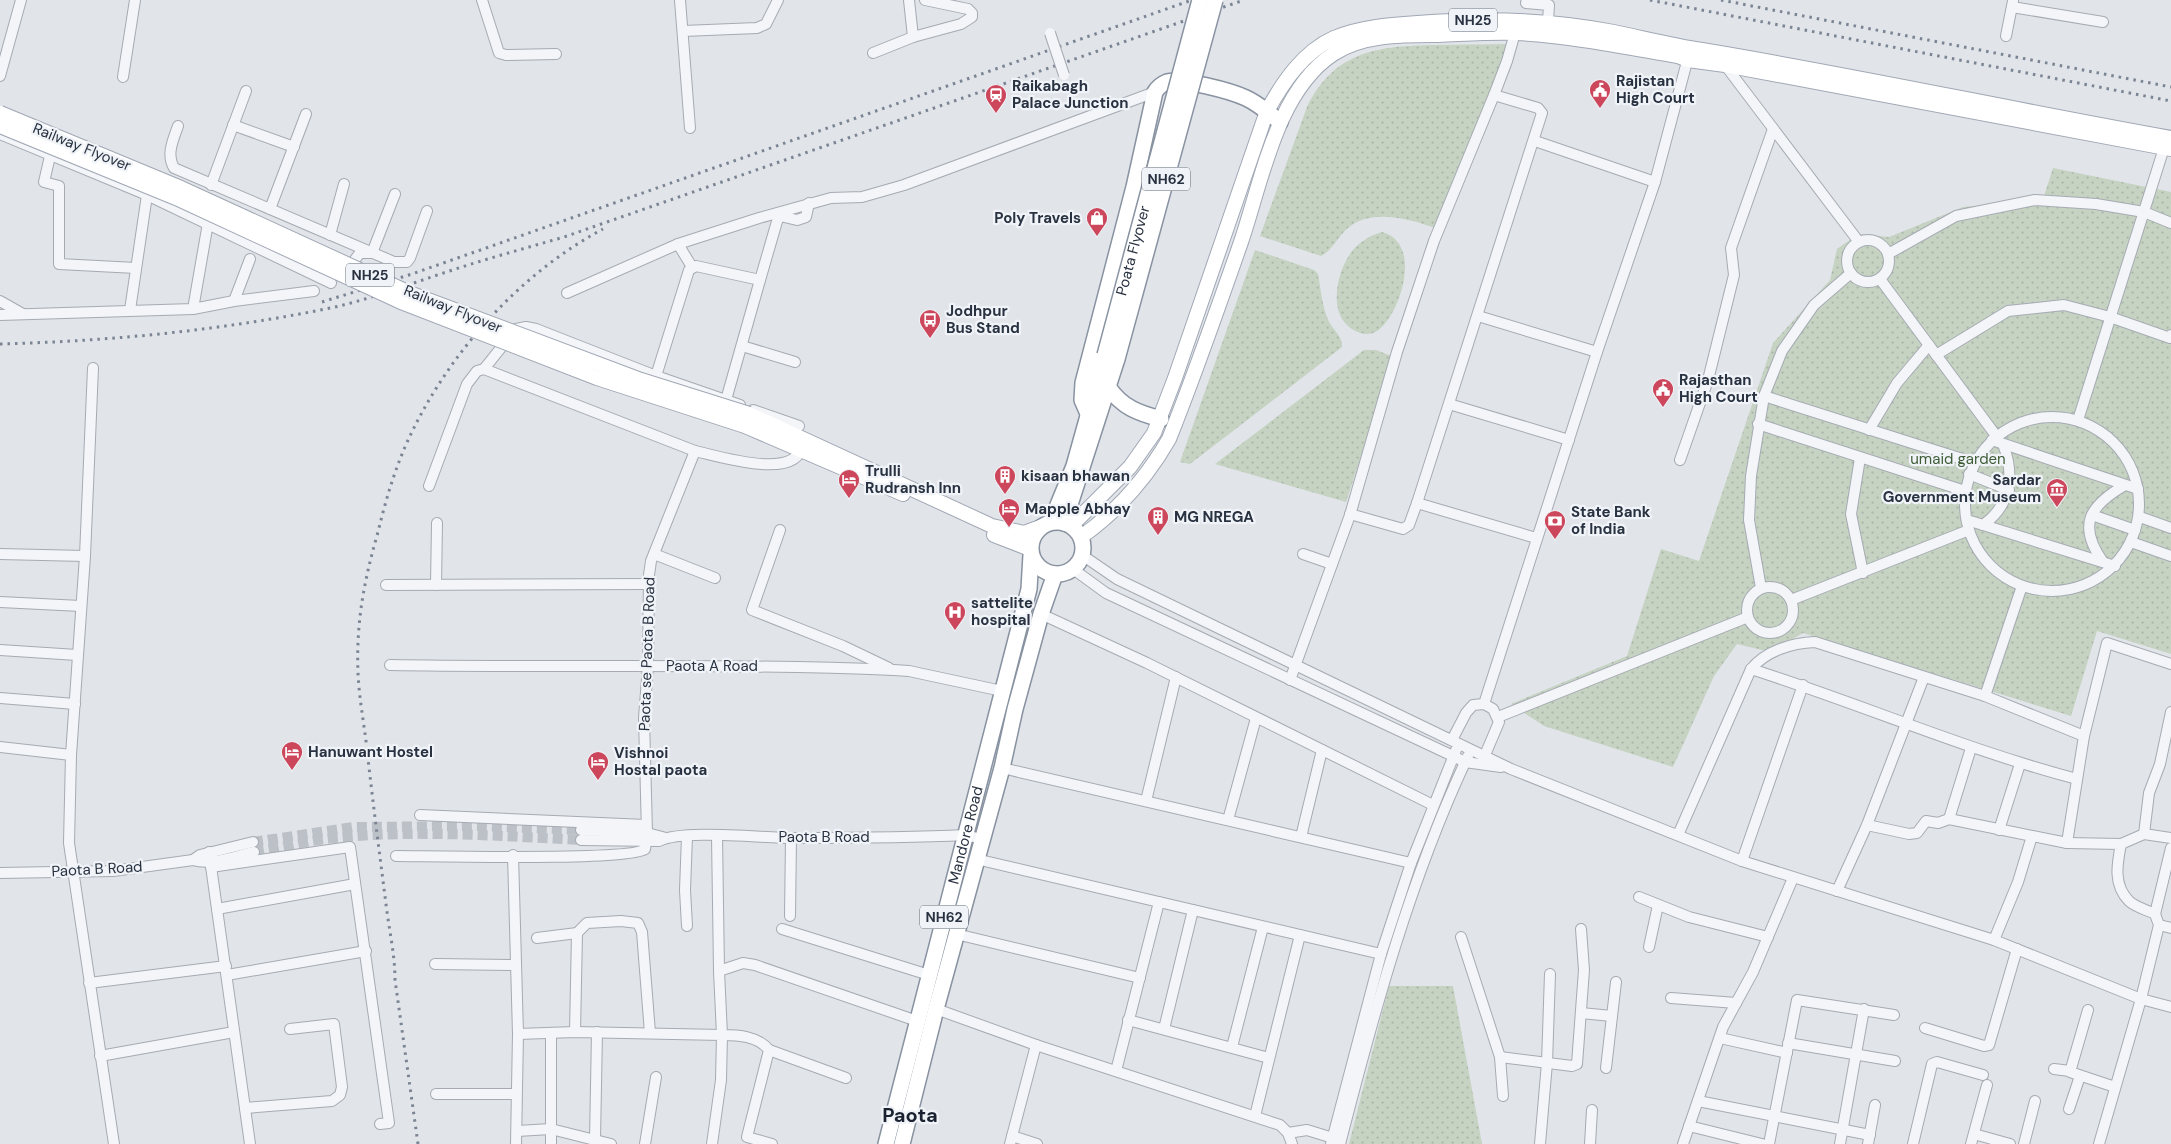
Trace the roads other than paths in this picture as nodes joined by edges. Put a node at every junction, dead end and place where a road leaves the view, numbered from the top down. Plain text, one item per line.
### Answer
1 (21, 0) edge
2 (135, 0) edge
3 (482, 0) edge
4 (680, 0) edge
5 (778, 0) edge
6 (910, 0) edge
7 (925, 0) edge
8 (1200, 0) edge
9 (1215, 0) edge
10 (1527, 0) edge
11 (2013, 3) edge
12 (1548, 22) junction
13 (2103, 22) dead end
14 (683, 31) junction
15 (1050, 33) dead end
16 (1515, 33) junction
17 (2006, 36) dead end
18 (913, 37) junction
19 (873, 53) dead end
20 (556, 54) dead end
21 (1689, 54) junction
22 (1725, 64) junction
23 (1064, 75) dead end
24 (0, 76) edge
25 (122, 77) dead end
26 (246, 91) dead end
27 (1155, 92) junction
28 (1494, 95) junction
29 (1267, 111) junction
30 (0, 113) edge
31 (306, 114) dead end
32 (1280, 122) junction
33 (233, 125) junction
34 (0, 126) edge
35 (178, 126) dead end
36 (690, 128) dead end
37 (1773, 129) junction
38 (0, 134) edge
39 (1535, 141) junction
40 (2168, 145) edge
41 (294, 147) junction
42 (50, 156) junction
43 (1655, 182) junction
44 (211, 184) junction
45 (344, 184) dead end
46 (395, 194) dead end
47 (147, 195) junction
48 (809, 203) junction
49 (270, 209) junction
50 (427, 211) dead end
51 (2144, 212) junction
52 (208, 223) junction
53 (2171, 223) edge
54 (330, 235) junction
55 (1858, 242) junction
56 (678, 244) junction
57 (1220, 247) junction
58 (1237, 252) junction
59 (372, 253) junction
60 (1888, 254) junction
61 (250, 259) dead end
62 (350, 266) junction
63 (692, 267) junction
64 (136, 268) junction
65 (1851, 273) junction
66 (1880, 279) junction
67 (760, 280) junction
68 (331, 283) dead end
69 (314, 291) dead end
70 (567, 293) dead end
71 (0, 301) edge
72 (234, 301) junction
73 (193, 309) junction
74 (130, 310) junction
75 (23, 314) junction
76 (0, 315) edge
77 (1478, 316) junction
78 (2110, 317) junction
79 (2171, 334) edge
80 (742, 346) junction
81 (1929, 346) junction
82 (1597, 352) junction
83 (1936, 355) junction
84 (1111, 357) junction
85 (795, 362) dead end
86 (93, 368) dead end
87 (484, 370) junction
88 (656, 376) junction
89 (1109, 388) junction
90 (1764, 396) junction
91 (726, 400) junction
92 (1449, 404) junction
93 (1089, 416) junction
94 (1161, 419) junction
95 (747, 420) junction
96 (2078, 420) junction
97 (1758, 424) junction
98 (1869, 430) junction
99 (801, 438) junction
100 (1569, 440) junction
101 (1997, 440) junction
102 (695, 451) junction
103 (1860, 458) junction
104 (1680, 460) dead end
105 (1975, 463) junction
106 (1969, 474) junction
107 (2125, 485) junction
108 (429, 486) dead end
109 (2138, 489) junction
110 (2009, 490) junction
111 (1965, 492) junction
112 (1418, 502) junction
113 (1350, 514) junction
114 (2092, 515) junction
115 (2140, 517) junction
116 (437, 523) dead end
117 (1968, 525) junction
118 (1983, 525) junction
119 (1061, 527) junction
120 (2171, 528) edge
121 (780, 530) dead end
122 (2136, 530) junction
123 (1536, 538) junction
124 (2131, 542) junction
125 (1031, 552) junction
126 (0, 554) edge
127 (654, 554) junction
128 (1303, 554) dead end
129 (1082, 555) junction
130 (85, 556) junction
131 (2171, 556) edge
132 (2103, 562) junction
133 (1332, 564) junction
134 (2115, 566) junction
135 (1073, 569) junction
136 (1863, 573) junction
137 (1055, 574) junction
138 (715, 578) dead end
139 (650, 584) junction
140 (386, 585) dead end
141 (436, 585) junction
142 (2022, 586) junction
143 (1761, 588) junction
144 (1791, 600) junction
145 (0, 602) edge
146 (81, 606) junction
147 (1041, 614) junction
148 (1748, 616) junction
149 (0, 650) edge
150 (78, 654) junction
151 (2171, 664) edge
152 (390, 665) dead end
153 (648, 666) junction
154 (1295, 666) junction
155 (1751, 669) junction
156 (894, 670) junction
157 (1176, 677) junction
158 (1924, 677) junction
159 (1290, 680) junction
160 (1803, 685) junction
161 (1002, 691) junction
162 (1985, 696) junction
163 (0, 698) edge
164 (75, 704) junction
165 (1484, 704) junction
166 (2171, 712) edge
167 (1498, 717) junction
168 (1256, 718) junction
169 (1906, 724) junction
170 (2084, 736) junction
171 (1456, 742) junction
172 (0, 747) edge
173 (1472, 748) junction
174 (1972, 748) junction
175 (1322, 750) junction
176 (71, 755) junction
177 (1485, 755) junction
178 (1453, 756) junction
179 (1466, 762) junction
180 (2020, 764) junction
181 (1002, 768) junction
182 (1511, 769) junction
183 (2077, 779) junction
184 (1146, 801) junction
185 (1433, 805) junction
186 (420, 815) dead end
187 (1949, 819) junction
188 (1228, 820) junction
189 (1867, 825) junction
190 (1999, 830) junction
191 (646, 833) junction
192 (2144, 834) junction
193 (581, 835) tunnel mouth
194 (965, 835) junction
195 (1678, 835) junction
196 (687, 836) junction
197 (717, 836) junction
198 (2032, 836) junction
199 (791, 838) junction
200 (1301, 838) junction
201 (2171, 838) edge
202 (982, 839) junction
203 (2067, 844) junction
204 (2121, 844) junction
205 (253, 847) tunnel mouth
206 (2171, 848) edge
207 (513, 855) junction
208 (396, 856) dead end
209 (976, 859) junction
210 (210, 860) junction
211 (1742, 861) junction
212 (1411, 863) junction
213 (72, 872) junction
214 (0, 873) edge
215 (1793, 878) junction
216 (356, 884) junction
217 (1837, 891) junction
218 (1639, 897) dead end
219 (1159, 902) junction
220 (1658, 905) junction
221 (217, 909) junction
222 (1193, 910) junction
223 (2155, 914) junction
224 (790, 916) dead end
225 (2159, 925) junction
226 (687, 926) dead end
227 (1263, 927) junction
228 (2171, 928) edge
229 (782, 929) dead end
230 (1581, 929) dead end
231 (577, 933) junction
232 (956, 934) junction
233 (1300, 935) junction
234 (1461, 937) dead end
235 (1768, 937) junction
236 (537, 938) dead end
237 (1994, 940) junction
238 (1649, 947) dead end
239 (2016, 949) junction
240 (366, 951) junction
241 (1381, 954) junction
242 (434, 964) dead end
243 (515, 965) junction
244 (226, 970) junction
245 (719, 971) junction
246 (1550, 974) dead end
247 (929, 976) junction
248 (1140, 978) junction
249 (1616, 982) dead end
250 (89, 983) junction
251 (1671, 998) dead end
252 (2141, 999) junction
253 (1736, 1003) junction
254 (2171, 1007) edge
255 (936, 1009) junction
256 (1864, 1009) junction
257 (2088, 1010) dead end
258 (1581, 1013) junction
259 (1894, 1015) dead end
260 (1612, 1016) junction
261 (1128, 1020) junction
262 (917, 1021) junction
263 (1925, 1028) dead end
264 (290, 1029) dead end
265 (1164, 1029) junction
266 (234, 1032) junction
267 (575, 1032) junction
268 (597, 1032) junction
269 (551, 1033) junction
270 (650, 1033) junction
271 (518, 1034) junction
272 (722, 1034) junction
273 (1720, 1038) junction
274 (1036, 1045) junction
275 (1232, 1048) junction
276 (1788, 1048) junction
277 (769, 1050) junction
278 (1855, 1054) junction
279 (100, 1056) junction
280 (1500, 1057) junction
281 (1269, 1058) junction
282 (1895, 1061) dead end
283 (1547, 1063) junction
284 (1606, 1068) dead end
285 (2054, 1069) dead end
286 (1116, 1071) junction
287 (2075, 1074) junction
288 (656, 1077) dead end
289 (846, 1078) dead end
290 (2115, 1086) junction
291 (436, 1094) dead end
292 (516, 1094) junction
293 (1503, 1096) dead end
294 (1698, 1101) junction
295 (2035, 1101) dead end
296 (1875, 1105) dead end
297 (245, 1108) junction
298 (2068, 1109) dead end
299 (1592, 1110) dead end
300 (1255, 1116) junction
301 (1774, 1117) junction
302 (380, 1124) dead end
303 (1689, 1126) junction
304 (551, 1129) junction
305 (517, 1130) junction
306 (1842, 1131) junction
307 (1288, 1133) junction
308 (595, 1139) junction
309 (1972, 1139) edge
310 (1011, 1140) edge
311 (1869, 1140) edge
312 (1335, 1142) edge
313 (114, 1144) edge
314 (250, 1144) edge
315 (516, 1144) edge
316 (551, 1144) edge
317 (611, 1144) edge
318 (645, 1144) edge
319 (712, 1144) edge
320 (772, 1144) edge
321 (886, 1144) edge
322 (902, 1144) edge
323 (1037, 1144) edge
324 (1292, 1144) edge
325 (1540, 1144) edge
326 (1590, 1144) edge
327 (1683, 1144) edge
328 (1762, 1144) edge
329 (1768, 1144) edge
330 (1840, 1144) edge
331 (1913, 1144) edge
332 (2010, 1144) edge
333 (2024, 1144) edge
334 (2099, 1144) edge

1 - 24 street
2 - 25 street
3 - 20 street
4 - 14 street
5 - 14 street
6 - 18 street
7 - 18 street
8 - 84 highway, Poata Flyover / NH62, bridge
9 - 84 highway, Poata Flyover / NH62, bridge
10 - 12 street
11 - 13 street
11 - 17 street
12 - 21 main road, NH25
12 - 29 main road, NH25
14 - 36 street
15 - 23 street, bridge
16 - 21 main road, NH25
16 - 28 street
16 - 32 main road, NH25
18 - 19 street
21 - 22 main road, NH25
21 - 40 main road, NH25
21 - 43 street
22 - 37 street
22 - 40 main road, NH25
26 - 33 street
27 - 29 highway
27 - 48 street
27 - 93 highway
28 - 39 street
28 - 113 street
29 - 32 highway
29 - 57 main road, NH25
30 - 62 main road, Railway Flyover / NH25, bridge
31 - 41 street
32 - 58 main road, NH25
33 - 41 street
33 - 44 street
34 - 95 main road, Railway Flyover / NH25, bridge
35 - 44 street
37 - 55 street
37 - 104 street
38 - 42 street
39 - 43 street
39 - 77 street
40 - 51 street
41 - 49 street
42 - 47 street
42 - 64 street
43 - 82 street
44 - 49 street
45 - 54 street
46 - 59 street
47 - 52 street
47 - 64 street
48 - 56 street
48 - 67 street
49 - 54 street
50 - 59 street
51 - 53 street
51 - 60 street
51 - 78 street
52 - 68 street
52 - 73 street
54 - 59 street
55 - 60 street
55 - 65 street
56 - 63 street
56 - 70 street
57 - 58 main road
57 - 94 main road, NH25
58 - 119 main road, NH25
59 - 62 street
60 - 66 street
61 - 72 street
62 - 95 main road, Railway Flyover / NH25, bridge
63 - 67 street
63 - 88 street
64 - 74 street
65 - 66 street
65 - 90 street
66 - 81 street
67 - 80 street
69 - 72 street
71 - 75 street
72 - 73 street
73 - 74 street
74 - 75 street
75 - 76 street
77 - 82 street
77 - 92 street
78 - 79 street
78 - 83 street
78 - 96 street
80 - 85 street
80 - 91 street
81 - 83 street
81 - 98 street
82 - 100 street
83 - 101 street
84 - 89 highway, Poata Flyover / NH62
84 - 93 highway, Poata Flyover / NH62
86 - 130 street
87 - 88 street
87 - 102 street
87 - 108 street
88 - 91 street
89 - 94 highway
89 - 119 highway, NH62
90 - 97 street
90 - 98 street
91 - 99 street
92 - 100 street
92 - 112 street
93 - 119 highway, NH62
94 - 119 main road, NH25
95 - 99 main road, Railway Flyover / NH25
96 - 101 street
96 - 109 street
97 - 103 street
97 - 143 street
98 - 105 street
99 - 102 street
99 - 119 main road, NH25
99 - 125 main road, NH25
100 - 123 street
101 - 105 street
101 - 107 street
101 - 110 street
102 - 127 street, Paota se Paota B Road
103 - 111 street
103 - 136 street
105 - 106 street
106 - 110 street
106 - 111 street
107 - 109 street
107 - 114 street
109 - 115 street
110 - 118 street
111 - 117 street
112 - 113 street
112 - 123 street
113 - 133 street
114 - 122 street
114 - 132 street
115 - 120 street
115 - 122 street
116 - 141 street
117 - 118 street
117 - 136 street
117 - 142 street
118 - 132 street
119 - 125 highway, NH62
119 - 129 highway, NH62
121 - 156 street
122 - 124 street
123 - 165 street
124 - 131 street
124 - 134 street
125 - 137 highway
125 - 161 highway, Mandore Road / NH62
126 - 130 street
127 - 138 street
127 - 139 street, Paota se Paota B Road
128 - 133 street
129 - 135 highway
129 - 154 street
130 - 146 street
132 - 134 street
133 - 154 street
134 - 142 street
135 - 137 highway
135 - 159 street
136 - 144 street
137 - 147 highway, Mandore Road / NH62
139 - 141 street
139 - 153 street, Paota se Paota B Road
140 - 141 street
142 - 162 street
143 - 144 street
143 - 148 street
144 - 148 street
145 - 146 street
146 - 150 street
147 - 157 street
147 - 181 highway, Mandore Road / NH62
148 - 167 street
149 - 150 street
150 - 164 street
151 - 170 street
152 - 153 street, Paota A Road
153 - 156 street, Paota A Road
153 - 191 street, Paota se Paota B Road
154 - 159 street
154 - 171 street
155 - 158 street
155 - 160 street
155 - 195 street
156 - 161 street, Paota A Road
157 - 168 street
157 - 184 street
158 - 162 street
158 - 169 street
159 - 178 street
160 - 169 street
160 - 211 street
161 - 194 highway, Mandore Road / NH62
162 - 170 street
163 - 164 street
164 - 176 street
165 - 167 street
165 - 171 street
166 - 192 street
167 - 177 street
168 - 175 street
168 - 188 street
169 - 174 street
169 - 189 street
170 - 183 street
171 - 173 street
171 - 178 street
172 - 176 street
173 - 177 street
173 - 179 street
174 - 180 street
174 - 187 street
175 - 185 street
175 - 200 street
176 - 213 street
177 - 182 street
178 - 179 street
178 - 185 street
179 - 182 street
179 - 312 street
180 - 183 street
180 - 190 street
181 - 184 street
181 - 202 highway, Mandore Road / NH62
182 - 195 street
183 - 203 street
184 - 188 street
185 - 212 street
186 - 191 street
187 - 189 street
187 - 190 street
188 - 200 street
189 - 217 street
190 - 198 street
191 - 193 street, Paota B Road
191 - 196 street, Paota B Road
191 - 207 street
192 - 201 street
192 - 204 street
194 - 199 street, Paota B Road
194 - 202 street, Paota B Road
194 - 247 highway, Mandore Road / NH62
195 - 211 street
196 - 197 street, Paota B Road
196 - 226 street
197 - 199 street, Paota B Road
197 - 245 street
198 - 203 street
198 - 237 street
199 - 224 street
200 - 212 street
202 - 209 highway, Mandore Road / NH62
203 - 204 street
204 - 223 street
205 - 210 street, Paota B Road
206 - 223 street
207 - 208 street
207 - 243 street
209 - 219 street
209 - 232 highway, Mandore Road / NH62
210 - 213 street, Paota B Road
210 - 216 street
210 - 221 street
211 - 215 street
212 - 241 street
213 - 214 street, Paota B Road
213 - 250 street
215 - 217 street
215 - 235 street
216 - 221 street
216 - 240 street
217 - 237 street
218 - 220 street
219 - 222 street
219 - 248 street
220 - 235 street
220 - 238 street
221 - 244 street
222 - 227 street
222 - 265 street
223 - 225 street
225 - 228 street
225 - 252 street
227 - 233 street
227 - 275 street
229 - 247 street
230 - 258 street
231 - 236 street
231 - 267 street
231 - 270 street
232 - 248 street
232 - 255 highway, Mandore Road / NH62
233 - 241 street
233 - 281 street
234 - 280 street
235 - 253 street
237 - 239 street
239 - 252 street
239 - 263 street
240 - 244 street
240 - 302 street
241 - 312 street
242 - 243 street
243 - 271 street
244 - 250 street
244 - 266 street
245 - 262 street
245 - 272 street
246 - 283 street
247 - 262 highway, Mandore Road / NH62
248 - 261 street
249 - 260 street
250 - 279 street
251 - 253 street
252 - 254 street
252 - 290 street
253 - 273 street
255 - 274 street
255 - 322 highway, Mandore Road / NH62
256 - 259 street
256 - 276 street
256 - 278 street
257 - 287 street
258 - 260 street
258 - 283 street
260 - 284 street
261 - 265 street
261 - 286 street
262 - 321 highway, Mandore Road / NH62
264 - 297 street
265 - 275 street
266 - 279 street
266 - 297 street
267 - 268 street
267 - 269 street
268 - 270 street
268 - 308 street
269 - 271 street
269 - 304 street
270 - 272 street
271 - 292 street
272 - 277 street
272 - 319 street
273 - 276 street
273 - 294 street
274 - 286 street
274 - 310 street
275 - 281 street
276 - 278 street
276 - 301 street
277 - 289 street
277 - 320 street
278 - 282 street
278 - 306 street
279 - 313 street
280 - 283 street
280 - 293 street
281 - 300 street
283 - 325 street
285 - 287 street
286 - 300 street
287 - 290 street
287 - 298 street
288 - 318 street
290 - 334 street
291 - 292 street
292 - 305 street
294 - 301 street
294 - 303 street
295 - 333 street
296 - 311 street
297 - 314 street
299 - 326 street
300 - 307 street
301 - 306 street
301 - 329 street
303 - 327 street
303 - 328 street
304 - 305 street
304 - 308 street
304 - 316 street
305 - 315 street
306 - 311 street
306 - 330 street
307 - 312 street
307 - 324 street
308 - 317 street
309 - 331 street
309 - 332 street
310 - 323 street

